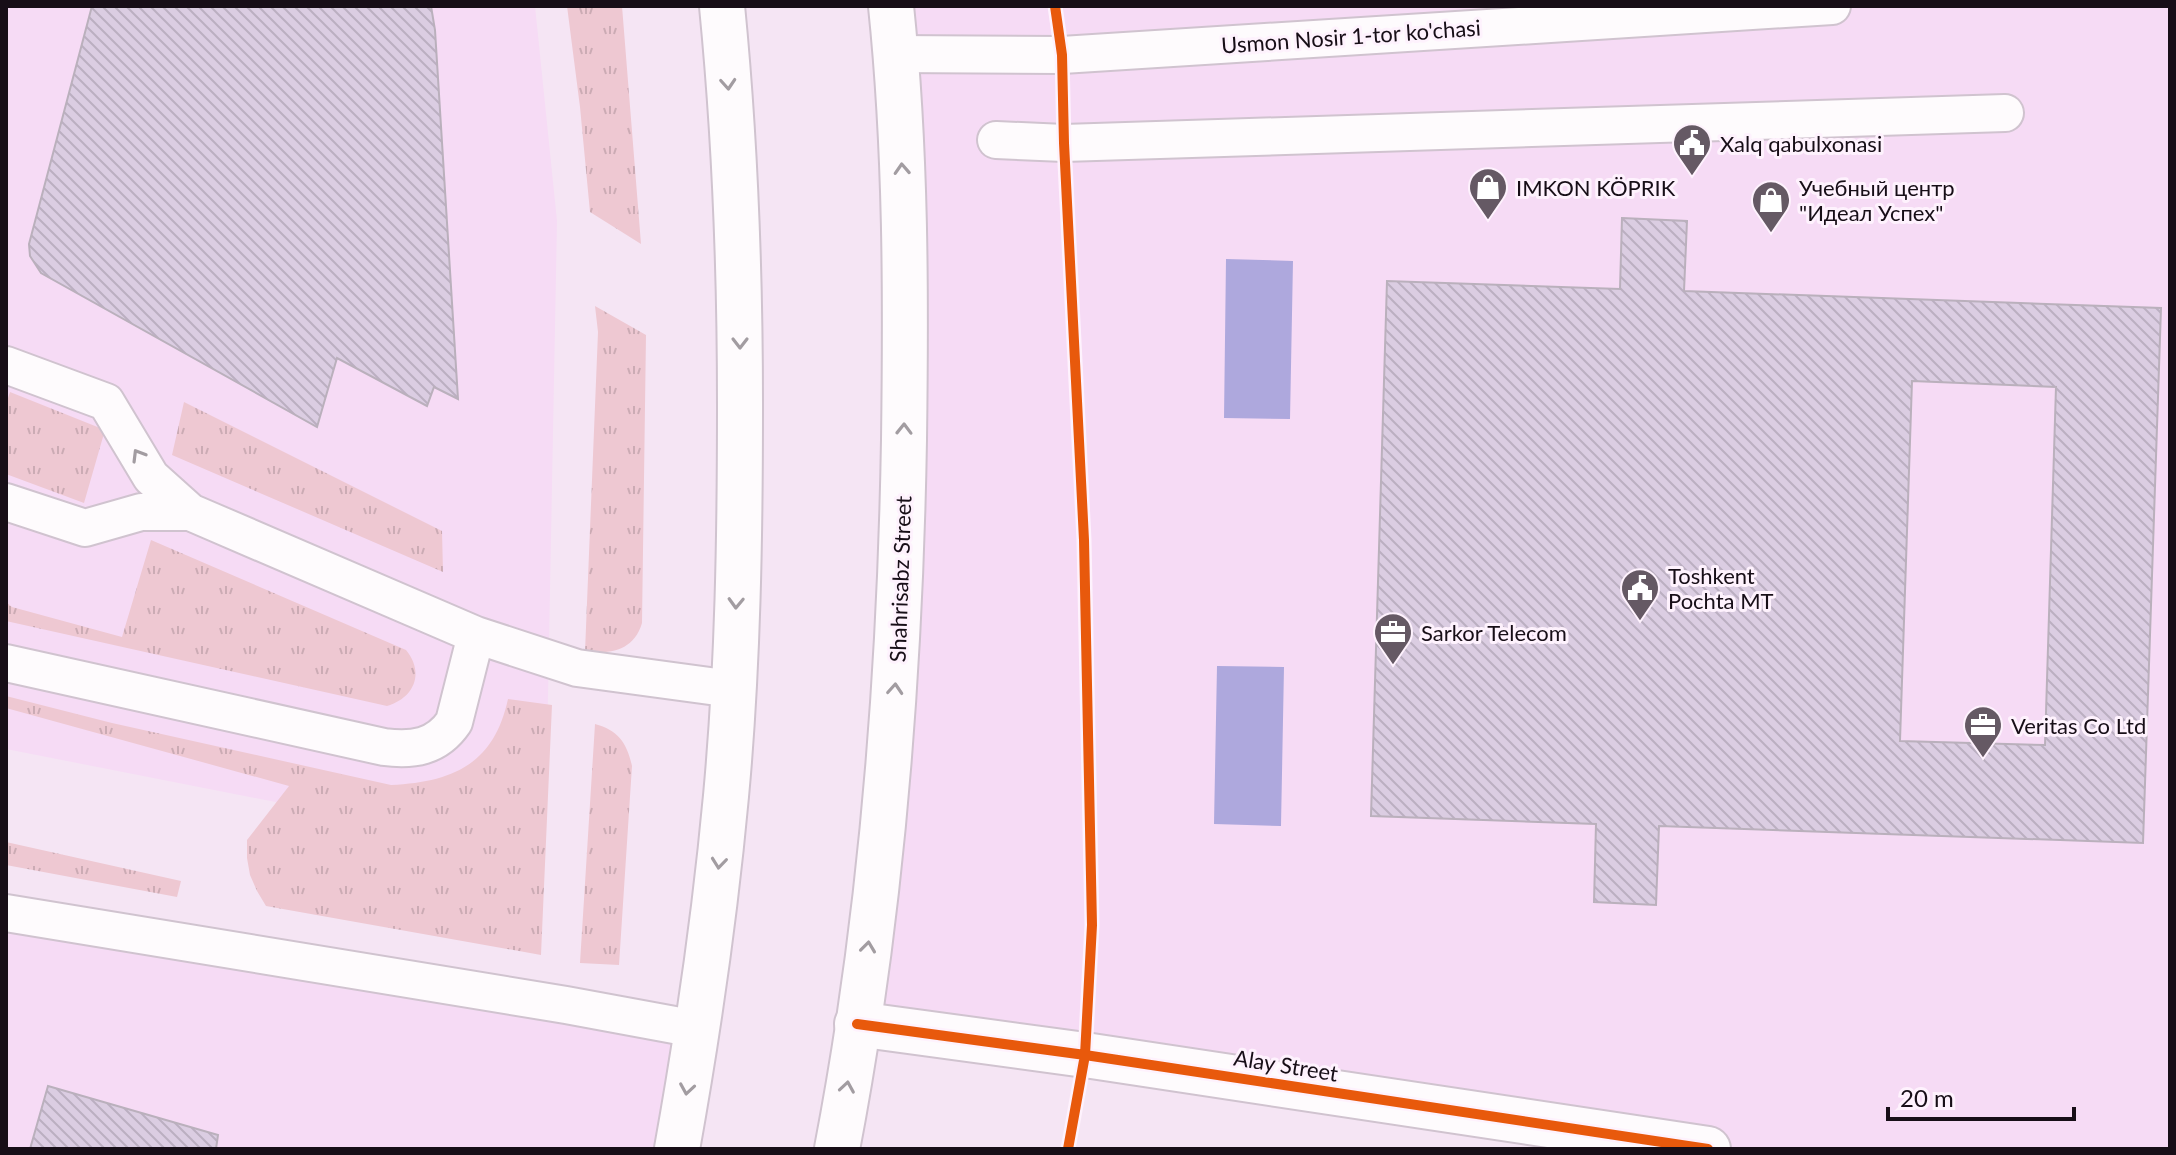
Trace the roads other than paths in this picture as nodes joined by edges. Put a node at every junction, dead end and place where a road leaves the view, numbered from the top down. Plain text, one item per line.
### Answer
1 (722, 6) edge
2 (891, 6) edge
3 (1832, 6) edge
4 (894, 54) junction
5 (2005, 113) dead end
6 (996, 140) dead end
7 (6, 365) edge
8 (6, 502) edge
9 (190, 512) junction
10 (476, 635) junction
11 (6, 663) edge
12 (732, 689) junction
13 (8, 921) edge
14 (857, 1024) junction
15 (696, 1029) junction
16 (677, 1149) edge
17 (837, 1149) edge
18 (1708, 1149) edge

1 -> 12 main road
2 - 4 main road, Shahrisabz Street
3 - 4 lane, Usmon Nosir 1-tor ko'chasi
14 -> 4 main road, Shahrisabz Street
5 - 6 lane
9 -> 7 lane
8 - 9 lane
9 - 10 lane
10 - 11 lane
10 - 12 lane
12 -> 15 main road
13 - 15 lane
17 -> 14 main road, Shahrisabz Street
14 - 18 main road, Alay Street
15 -> 16 main road

